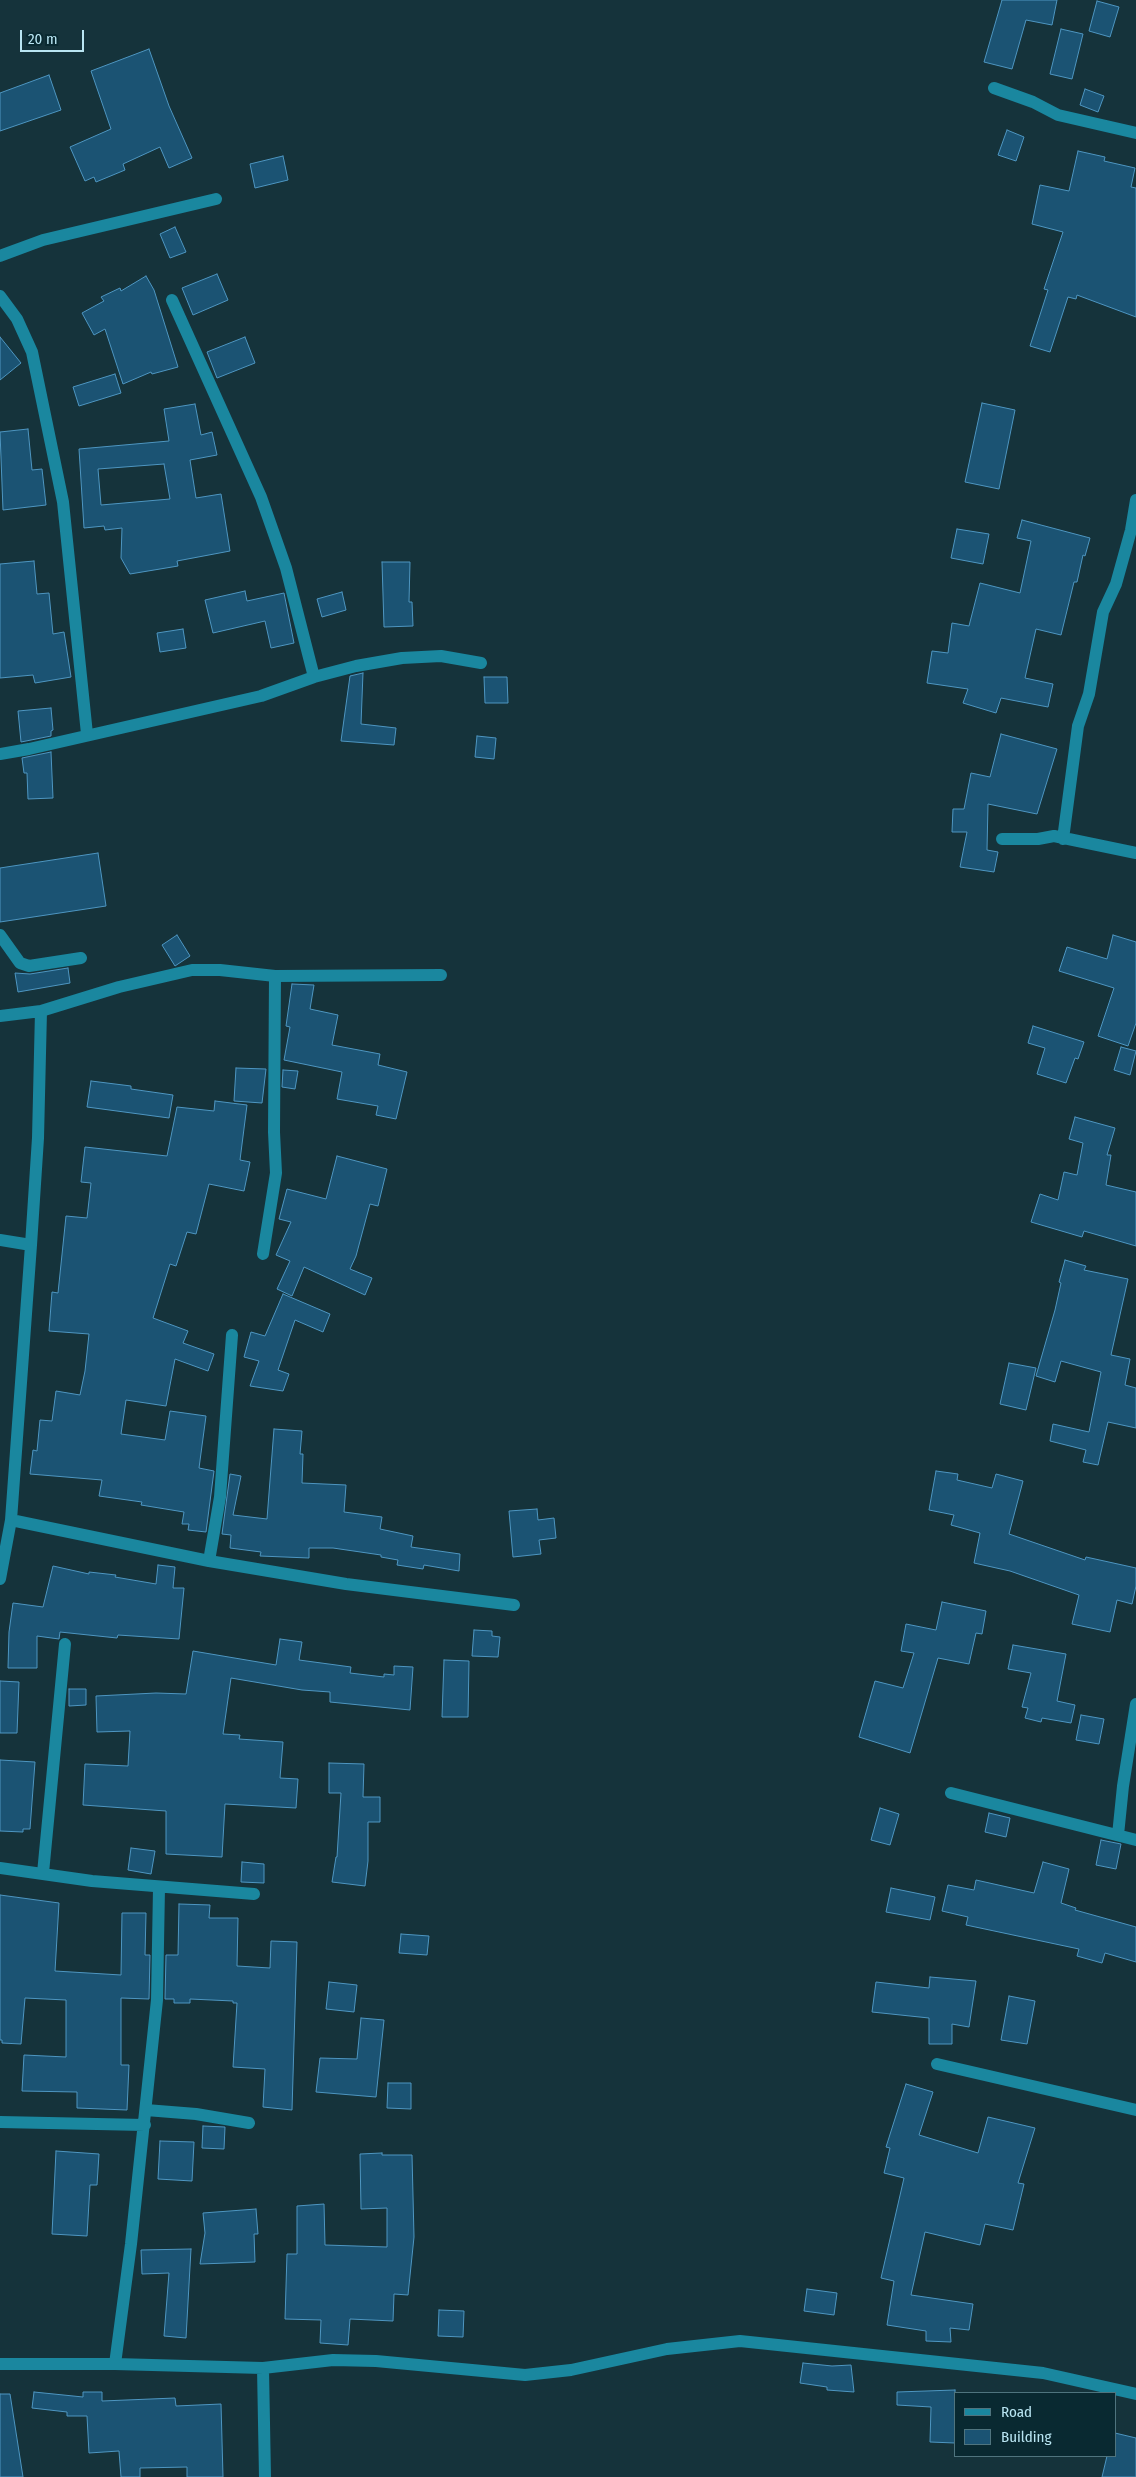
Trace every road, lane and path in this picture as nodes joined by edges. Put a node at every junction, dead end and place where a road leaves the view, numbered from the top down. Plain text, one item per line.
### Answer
1 (994, 88) dead end
2 (1136, 133) edge
3 (216, 199) dead end
4 (0, 256) edge
5 (0, 296) edge
6 (172, 300) dead end
7 (1136, 500) edge
8 (482, 663) dead end
9 (314, 677) junction
10 (88, 734) junction
11 (0, 754) edge
12 (1064, 838) junction
13 (1002, 839) dead end
14 (1136, 853) edge
15 (0, 935) edge
16 (81, 958) dead end
17 (441, 975) dead end
18 (275, 976) junction
19 (41, 1011) junction
20 (0, 1016) edge
21 (0, 1240) edge
22 (31, 1245) junction
23 (263, 1254) dead end
24 (232, 1335) dead end
25 (11, 1520) junction
26 (209, 1561) junction
27 (0, 1579) edge
28 (514, 1605) dead end
29 (65, 1644) dead end
30 (1136, 1704) edge
31 (951, 1793) dead end
32 (1118, 1835) junction
33 (1136, 1840) edge
34 (0, 1868) edge
35 (43, 1873) junction
36 (159, 1888) junction
37 (254, 1894) dead end
38 (937, 2064) dead end
39 (146, 2110) junction
40 (1136, 2110) edge
41 (0, 2122) edge
42 (249, 2123) dead end
43 (144, 2125) junction
44 (0, 2364) edge
45 (115, 2364) junction
46 (264, 2368) junction
47 (1136, 2394) edge
48 (264, 2477) edge

1 - 2 street
3 - 4 street
5 - 10 street
6 - 9 street
7 - 12 street
8 - 9 street
9 - 10 street
10 - 11 street
12 - 13 street
12 - 14 street
15 - 16 street
17 - 18 street
18 - 19 street
18 - 23 street
19 - 20 street
19 - 22 street
21 - 22 street
22 - 25 street
24 - 26 street
25 - 26 street
25 - 27 street
26 - 28 street
29 - 35 street
30 - 32 street
31 - 32 street
32 - 33 street
34 - 35 street
35 - 36 street
36 - 37 street
36 - 39 street
38 - 40 street
39 - 42 street
39 - 43 street
41 - 43 street
43 - 45 street
44 - 45 street
45 - 46 street
46 - 47 street
46 - 48 street

